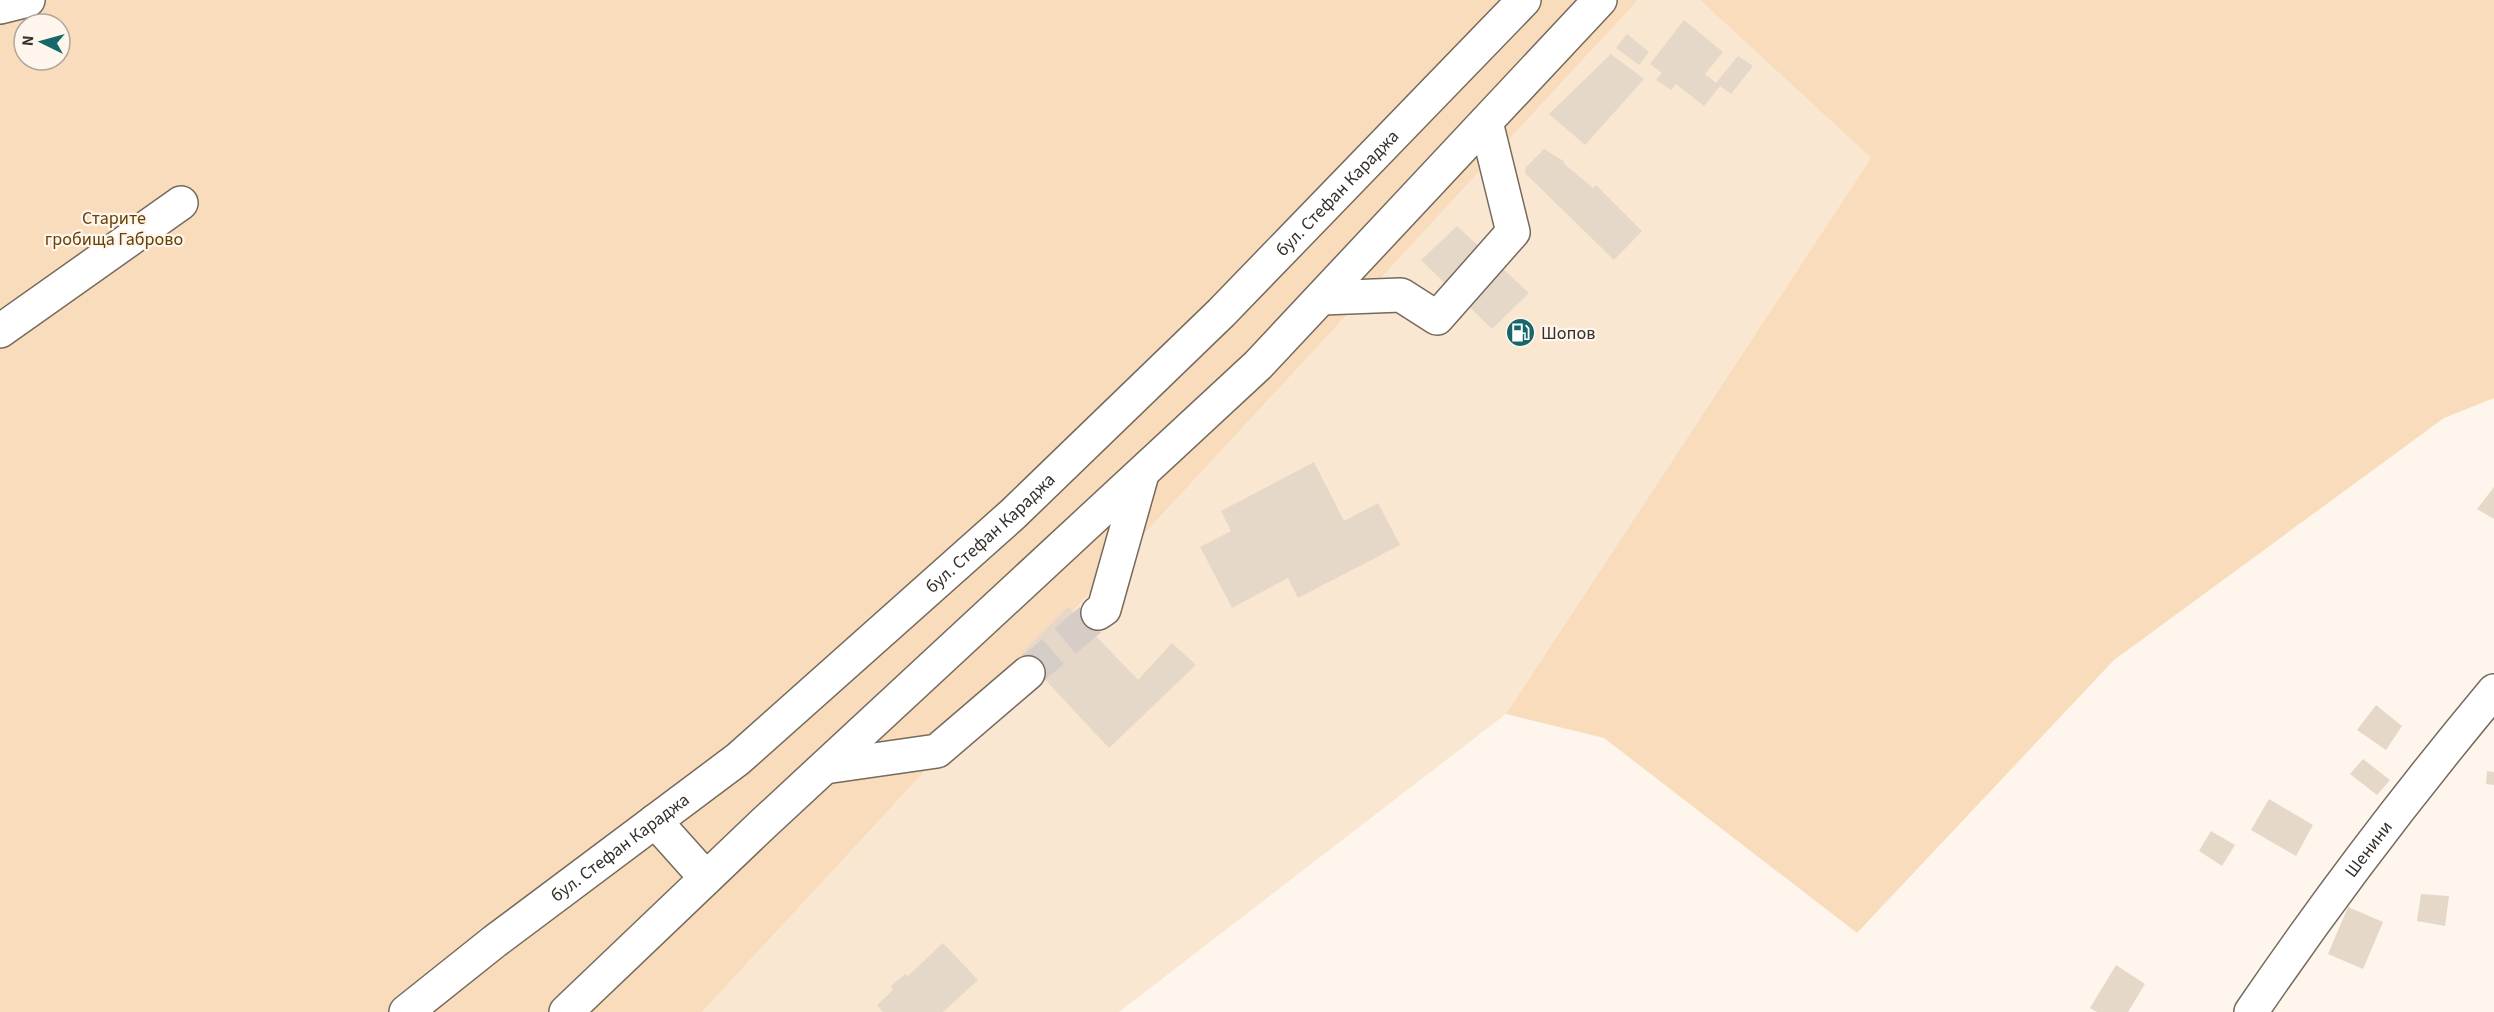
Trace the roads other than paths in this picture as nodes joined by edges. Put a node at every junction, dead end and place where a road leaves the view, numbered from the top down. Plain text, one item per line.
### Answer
1 (28, 0) edge
2 (1524, 0) edge
3 (1600, 0) edge
4 (0, 7) edge
5 (1486, 122) junction
6 (181, 203) dead end
7 (1322, 298) junction
8 (0, 331) edge
9 (1142, 474) junction
10 (1098, 613) tunnel mouth
11 (1028, 673) tunnel mouth
12 (2494, 691) edge
13 (825, 767) junction
14 (655, 821) junction
15 (706, 878) junction
16 (406, 1012) edge
17 (566, 1012) edge
18 (2251, 1012) edge

1 - 4 main road
2 - 14 main road, бул. Стефан Караджа
3 - 5 main road
5 - 7 main road
5 - 7 main road
6 - 8 main road
7 - 9 main road
9 - 10 main road
9 - 13 main road
11 - 13 main road
12 - 18 main road, Шенини
13 - 15 main road
14 - 15 main road
14 - 16 main road, бул. Стефан Караджа
15 - 17 main road

